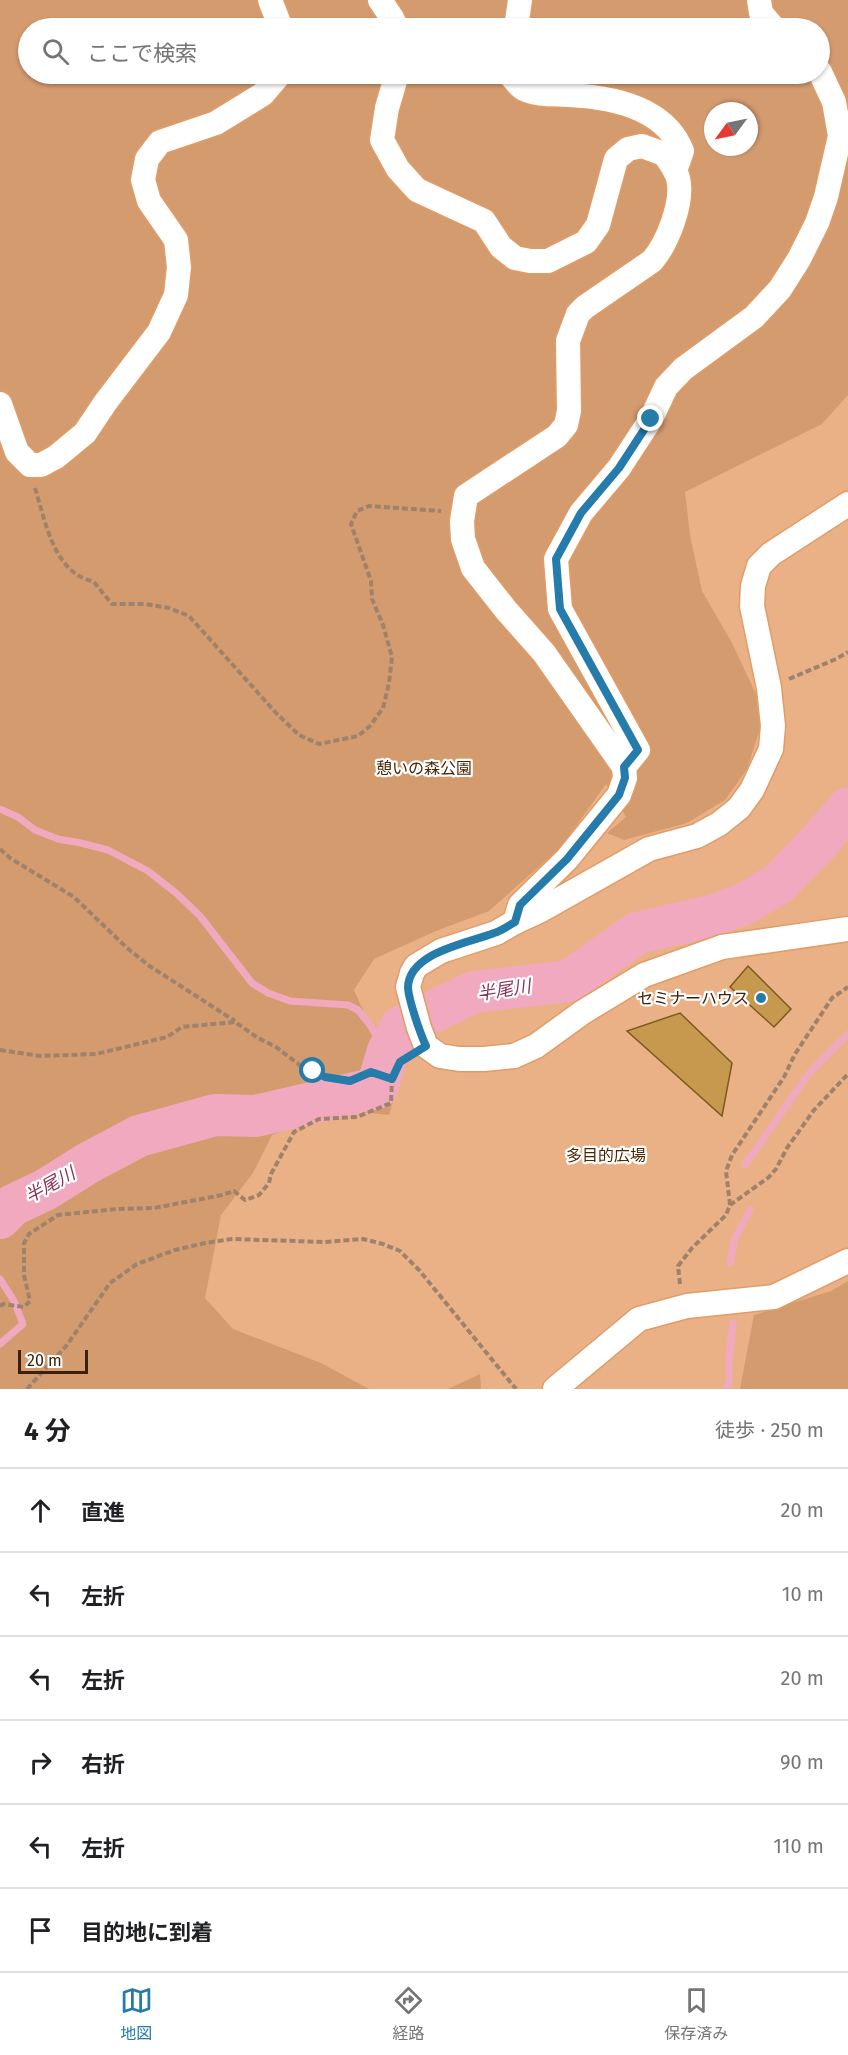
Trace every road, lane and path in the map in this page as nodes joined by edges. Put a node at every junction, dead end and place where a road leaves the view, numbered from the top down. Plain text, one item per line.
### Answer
1 (270, 0) edge
2 (380, 0) edge
3 (520, 0) edge
4 (759, 0) edge
5 (277, 18) edge
6 (392, 18) edge
7 (517, 18) edge
8 (765, 18) edge
9 (272, 84) edge
10 (394, 84) edge
11 (518, 84) edge
12 (825, 84) edge
13 (675, 171) junction
14 (0, 404) edge
15 (30, 465) junction
16 (848, 504) edge
17 (463, 513) junction
18 (848, 652) edge
19 (769, 688) junction
20 (624, 767) junction
21 (0, 849) edge
22 (515, 922) junction
23 (848, 928) edge
24 (848, 987) edge
25 (235, 1022) junction
26 (426, 1046) junction
27 (0, 1050) edge
28 (848, 1074) edge
29 (392, 1079) junction
30 (730, 1205) junction
31 (848, 1261) edge
32 (0, 1306) edge
33 (687, 1306) junction
34 (27, 1389) edge
35 (516, 1389) edge
36 (555, 1389) edge

1 - 5 street
2 - 6 street
3 - 7 street
4 - 8 street
9 - 15 street
10 - 13 street
11 - 13 street
12 - 20 street
13 - 17 street
14 - 15 street
15 - 17 path
16 - 19 street
17 - 20 street
18 - 19 path
19 - 22 street
20 - 22 street
21 - 25 path
22 - 26 street
23 - 26 street
24 - 30 path
25 - 27 path
25 - 29 path
26 - 29 path
28 - 30 path
29 - 32 path
30 - 33 path
31 - 33 street
33 - 36 street
34 - 35 path

